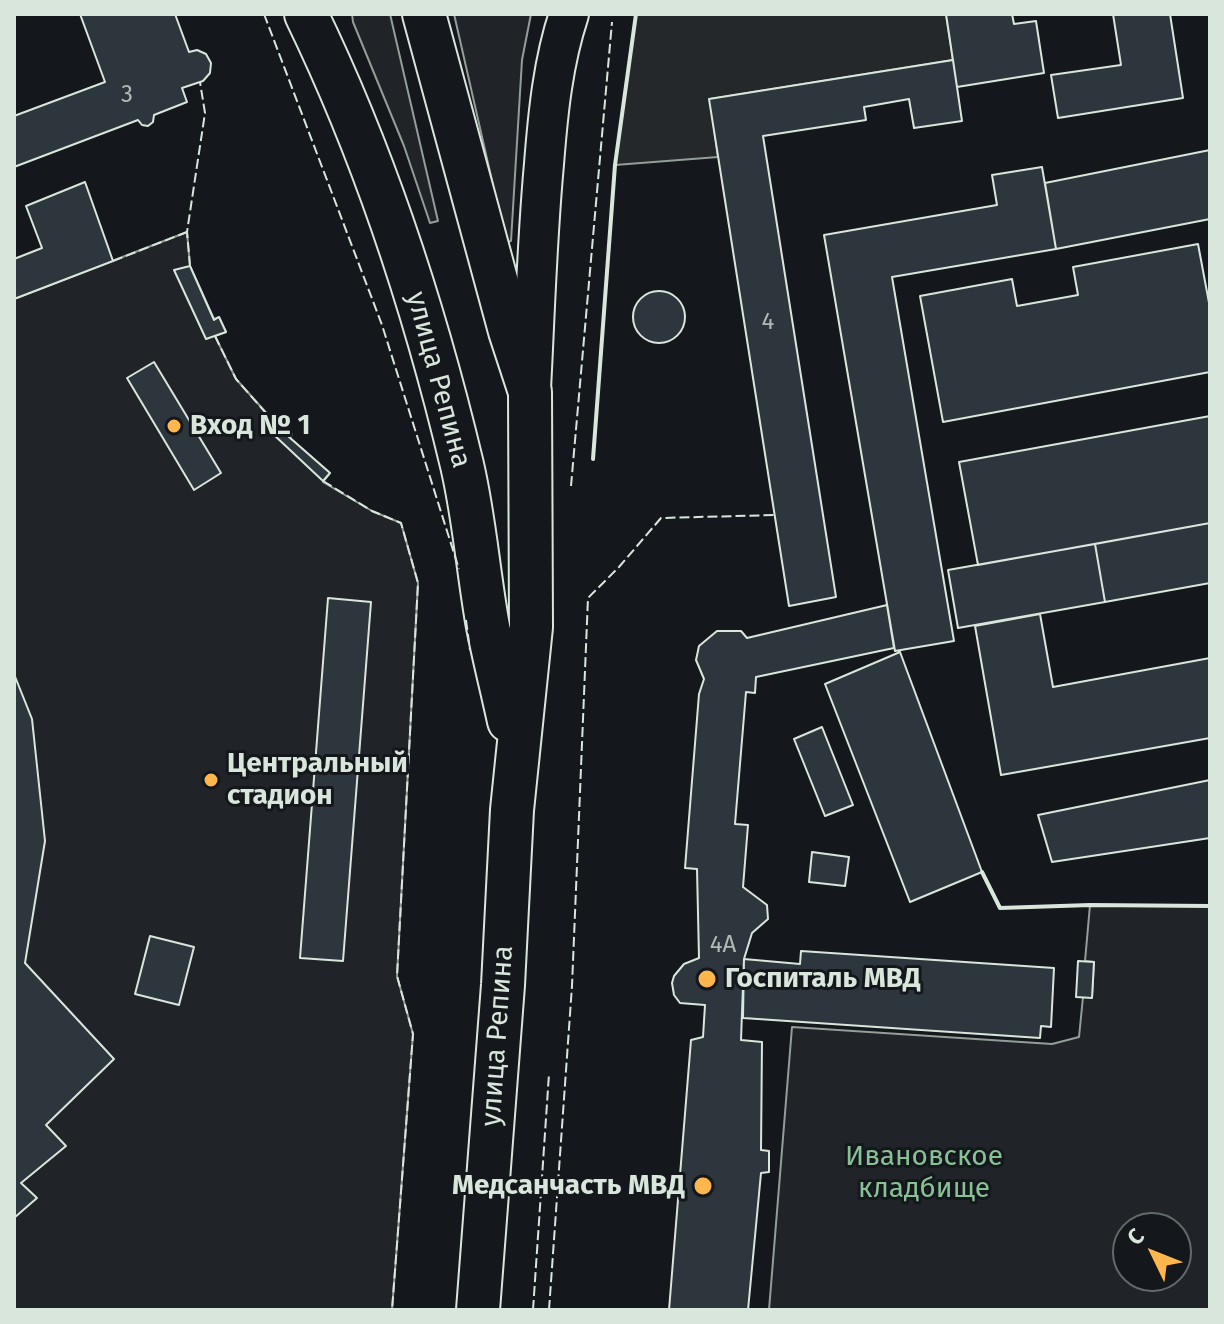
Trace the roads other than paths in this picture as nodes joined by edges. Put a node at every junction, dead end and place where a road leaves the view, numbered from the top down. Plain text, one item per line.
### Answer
1 (306, 14) edge
2 (424, 14) edge
3 (569, 14) edge
4 (530, 392) junction
5 (518, 761) junction
6 (478, 1310) edge

1 - 5 main road, улица Репина
2 - 4 main road, улица Репина
3 - 4 main road, улица Репина
4 - 5 main road, улица Репина
5 - 6 main road, улица Репина

